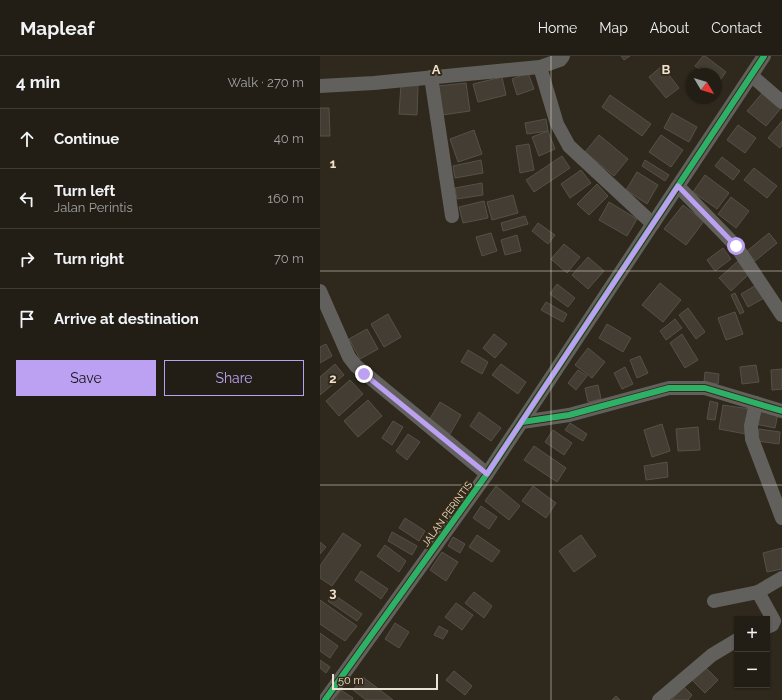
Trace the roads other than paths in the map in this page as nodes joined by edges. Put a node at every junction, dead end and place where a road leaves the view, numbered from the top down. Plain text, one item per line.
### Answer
1 (563, 56) edge
2 (764, 56) edge
3 (540, 67) junction
4 (752, 76) junction
5 (431, 77) junction
6 (320, 86) edge
7 (782, 102) edge
8 (678, 186) junction
9 (452, 216) dead end
10 (653, 224) junction
11 (320, 291) edge
12 (782, 315) edge
13 (756, 403) junction
14 (782, 411) edge
15 (522, 422) junction
16 (487, 474) junction
17 (782, 518) edge
18 (782, 578) edge
19 (758, 592) junction
20 (714, 601) dead end
21 (770, 626) edge
22 (734, 642) edge
23 (325, 700) edge
24 (659, 700) edge

1 - 3 street
2 - 4 street, JALAN PERINTIS
3 - 5 street
3 - 10 street
4 - 7 street
4 - 8 street, JALAN PERINTIS
5 - 6 street
5 - 9 street
8 - 10 street, JALAN PERINTIS
8 - 12 street
10 - 15 street, JALAN PERINTIS
11 - 16 street
13 - 14 street
13 - 15 street
13 - 17 street
15 - 16 street, JALAN PERINTIS
16 - 23 street, JALAN PERINTIS
18 - 19 street
19 - 20 street
19 - 21 street
22 - 24 street

